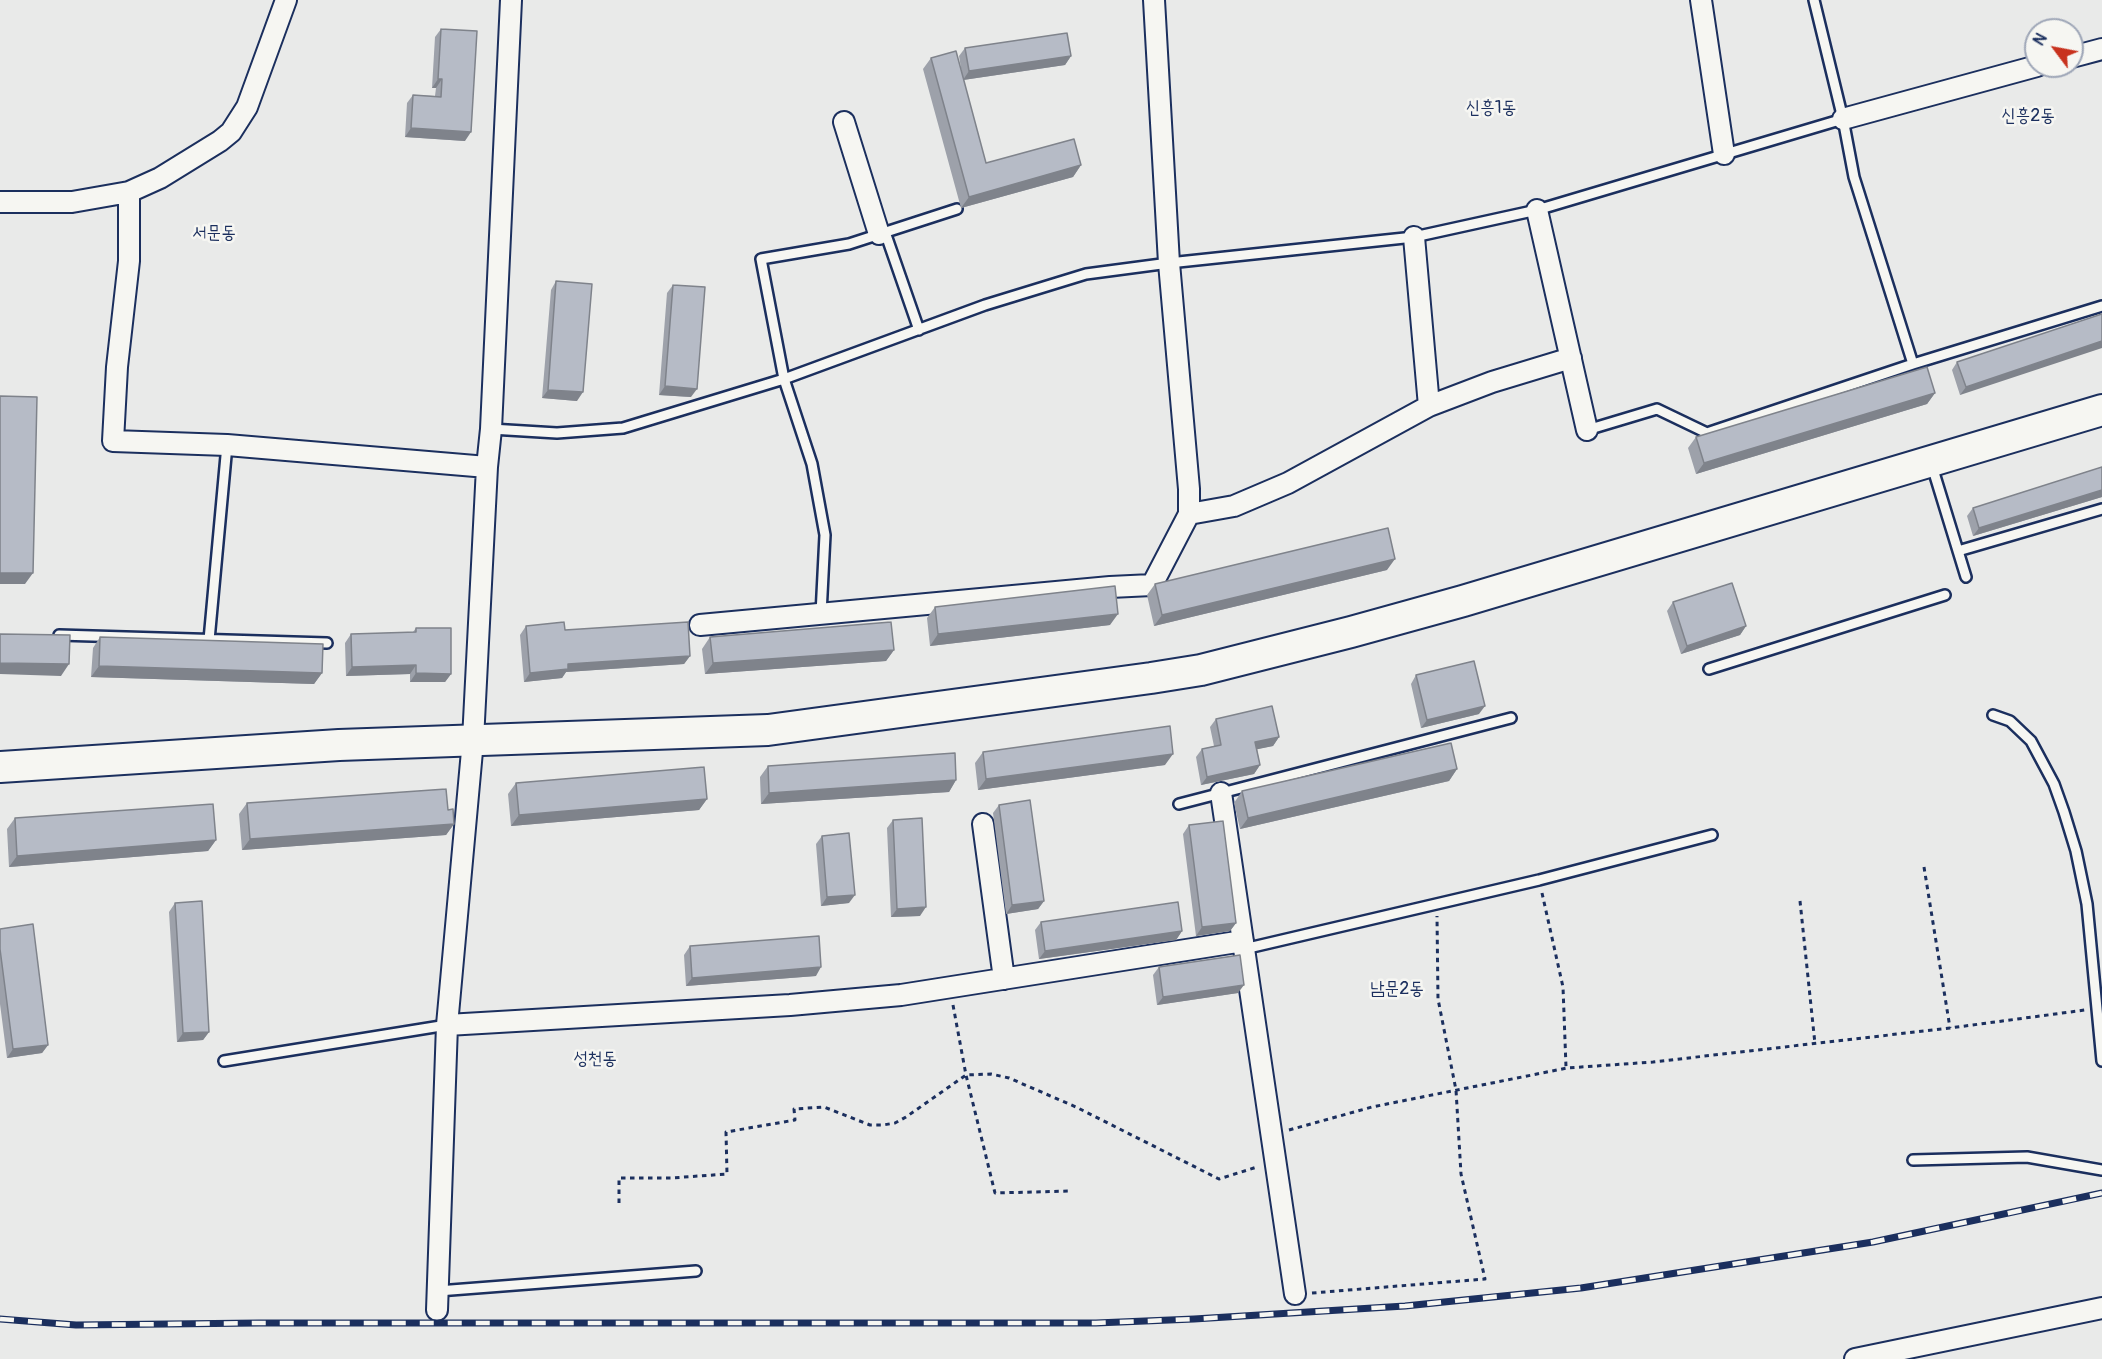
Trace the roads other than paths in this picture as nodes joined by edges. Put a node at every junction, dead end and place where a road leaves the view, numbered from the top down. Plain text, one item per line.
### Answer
1 (286, 0) edge
2 (511, 0) edge
3 (1154, 0) edge
4 (1701, 0) edge
5 (1814, 0) edge
6 (2102, 49) edge
7 (2084, 54) edge
8 (2024, 70) edge
9 (1843, 119) junction
10 (844, 122) dead end
11 (1724, 154) junction
12 (129, 192) junction
13 (0, 202) edge
14 (957, 209) dead end
15 (1537, 210) junction
16 (882, 233) junction
17 (1414, 237) junction
18 (1169, 263) junction
19 (2102, 306) edge
20 (919, 330) junction
21 (1571, 358) junction
22 (1913, 364) junction
23 (784, 379) junction
24 (1429, 406) junction
25 (2102, 410) edge
26 (491, 429) junction
27 (1587, 430) joint
28 (227, 445) junction
29 (1930, 461) junction
30 (487, 467) junction
31 (2102, 509) edge
32 (1189, 514) junction
33 (1958, 551) junction
34 (1966, 577) dead end
35 (1945, 595) dead end
36 (821, 614) junction
37 (700, 625) dead end
38 (46, 635) edge
39 (209, 640) junction
40 (327, 643) dead end
41 (1709, 669) dead end
42 (1993, 715) dead end
43 (1511, 718) dead end
44 (472, 740) junction
45 (0, 767) edge
46 (1221, 793) junction
47 (1179, 804) dead end
48 (983, 824) dead end
49 (1712, 835) dead end
50 (1243, 945) junction
51 (2097, 954) edge
52 (1004, 978) junction
53 (447, 1025) junction
54 (224, 1061) dead end
55 (2102, 1061) edge
56 (1913, 1160) dead end
57 (2102, 1170) edge
58 (696, 1271) dead end
59 (1295, 1294) road end
60 (437, 1300) joint
61 (2102, 1308) edge
62 (1855, 1359) edge

1 - 12 street
2 - 26 street
3 - 18 street
4 - 11 street
5 - 9 lane
6 - 7 street
8 - 9 street
9 - 11 lane
9 - 22 lane
10 - 16 street
11 - 15 lane
12 - 13 street
12 - 28 street
14 - 16 lane
15 - 17 lane
15 - 21 street
16 - 20 lane
16 - 23 lane
17 - 18 lane
17 - 24 street
18 - 20 lane
18 - 32 street
19 - 22 lane
20 - 23 lane
21 - 24 street
21 - 27 street
22 - 27 lane
23 - 26 lane
23 - 36 lane
24 - 32 street
25 - 29 main road
26 - 30 street
28 - 30 street
28 - 39 lane
29 - 33 lane
29 - 44 main road
30 - 44 street
31 - 33 lane
32 - 36 street
33 - 34 lane
35 - 41 lane
36 - 37 street
38 - 39 lane
39 - 40 lane
42 - 51 lane
43 - 46 lane
44 - 45 main road
44 - 53 street
46 - 47 lane
46 - 50 street
48 - 52 street
49 - 50 lane
50 - 52 street
50 - 59 street
51 - 55 lane
52 - 53 street
53 - 54 lane
53 - 60 street
56 - 57 lane
58 - 60 lane
61 - 62 street

